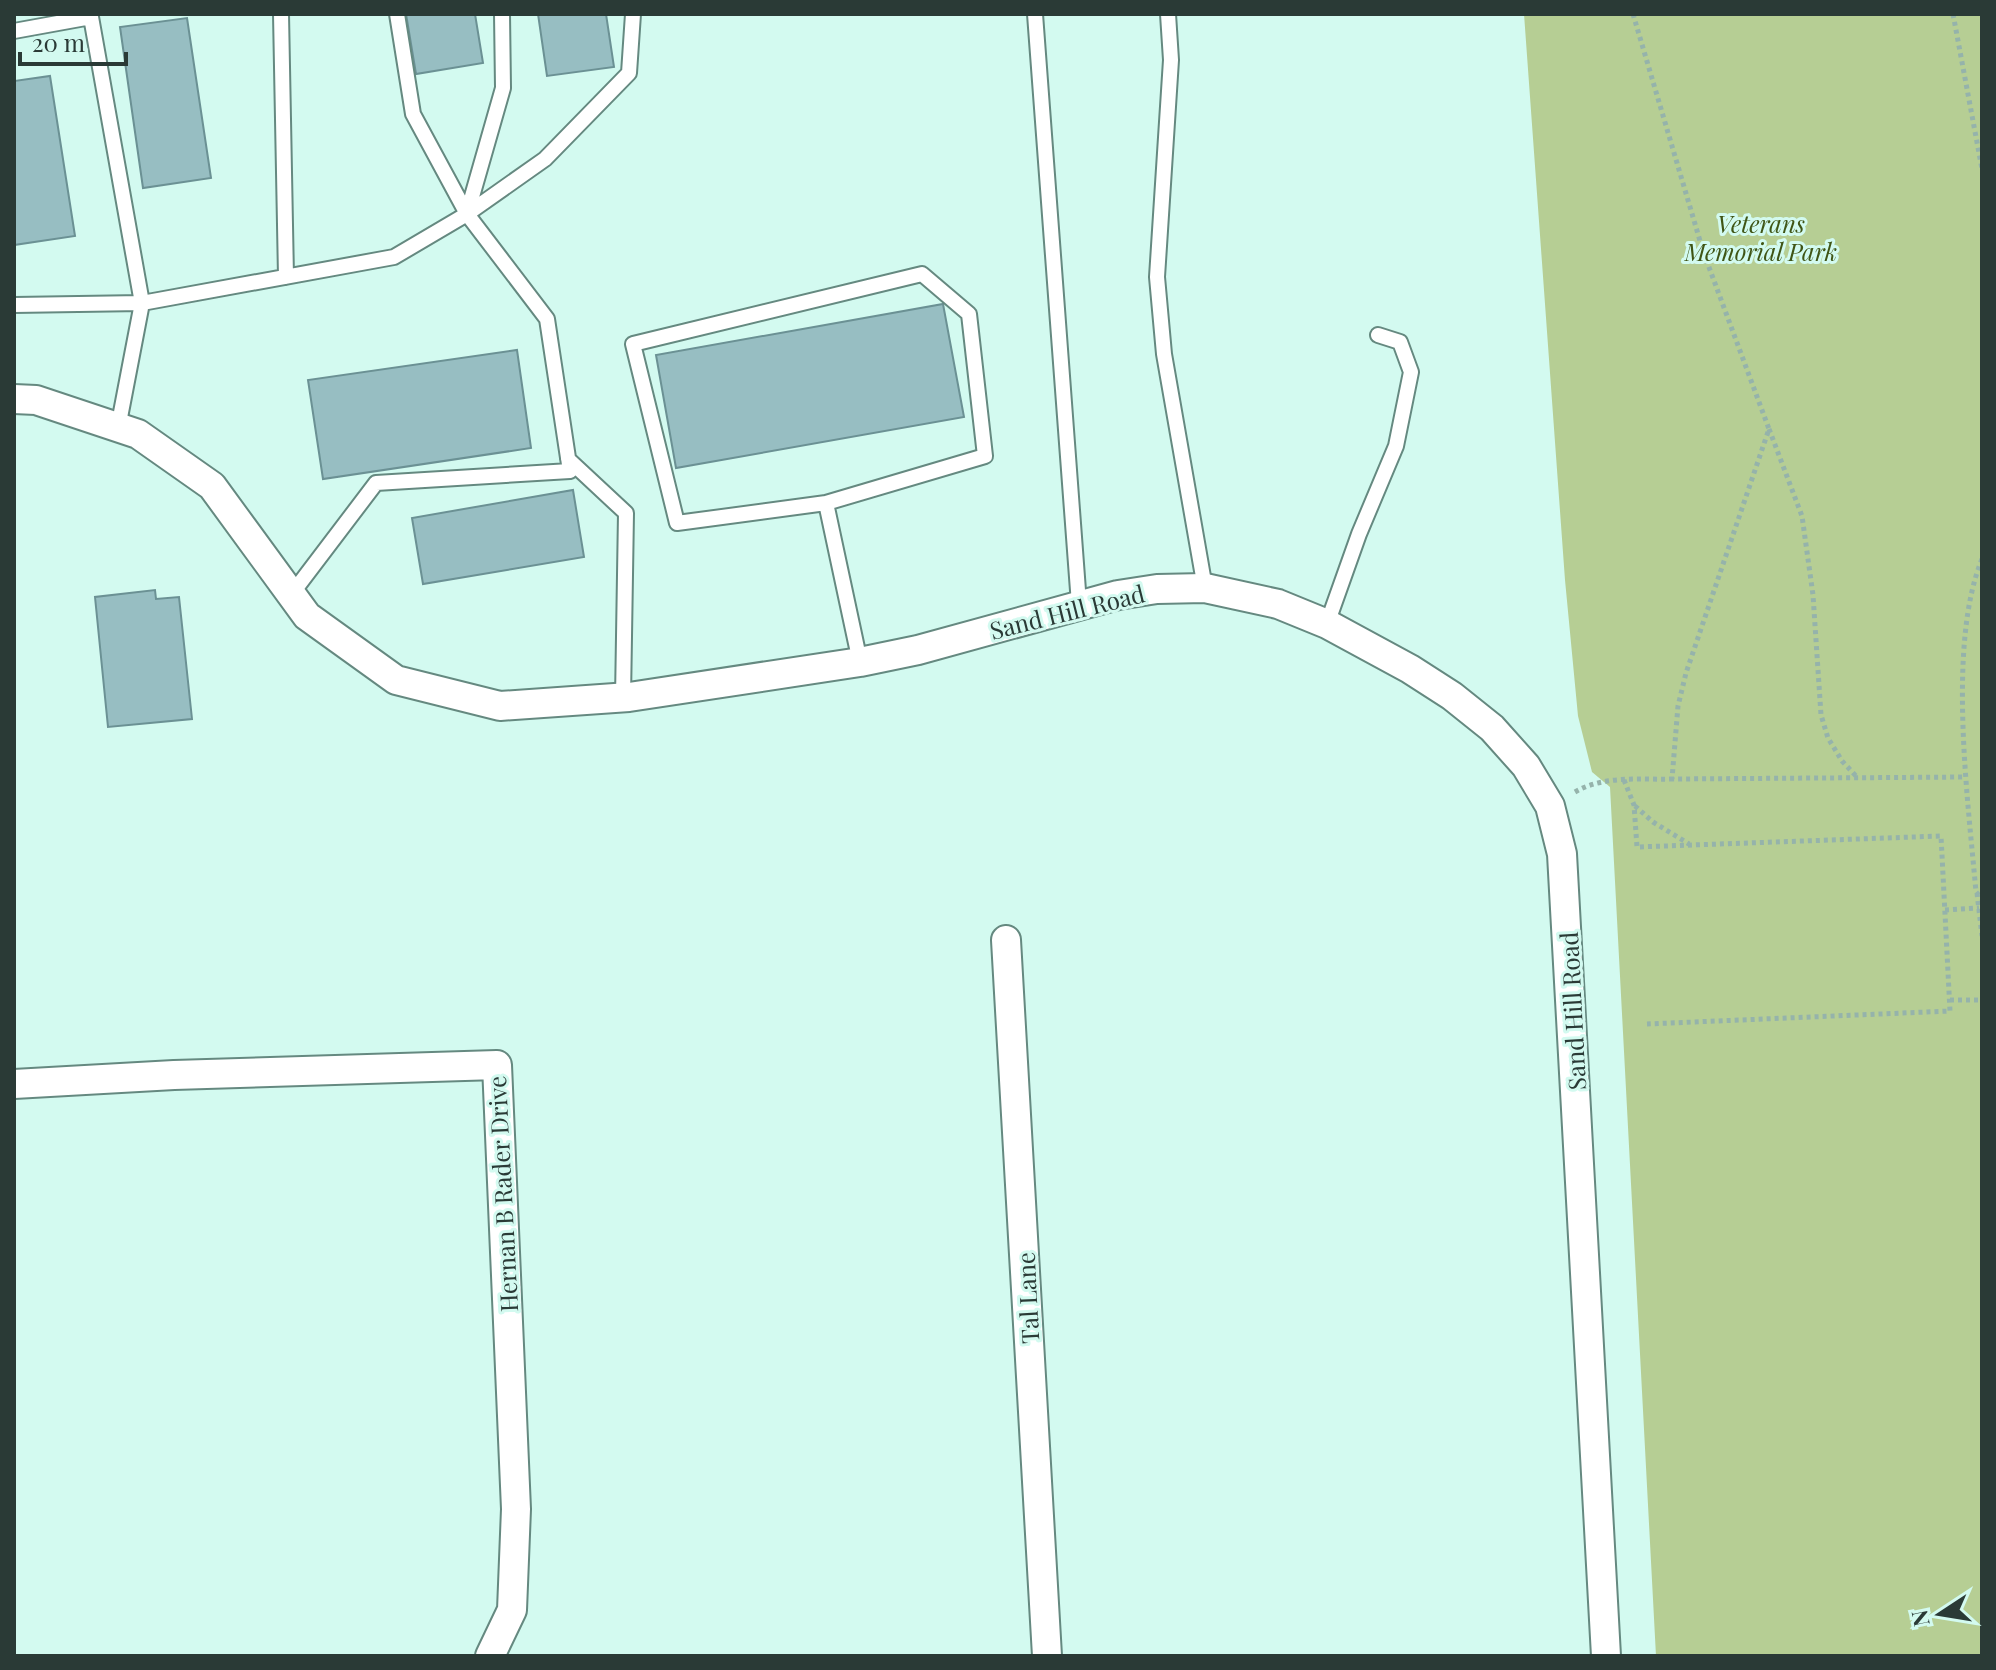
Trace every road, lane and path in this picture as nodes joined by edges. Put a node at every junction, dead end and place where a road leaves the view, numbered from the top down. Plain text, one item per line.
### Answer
1 (281, 14) edge
2 (397, 14) edge
3 (502, 14) edge
4 (633, 14) edge
5 (1035, 14) edge
6 (1168, 14) edge
7 (1633, 14) edge
8 (1953, 14) edge
9 (14, 31) edge
10 (1982, 169) edge
11 (467, 214) junction
12 (286, 277) junction
13 (142, 303) junction
14 (14, 305) edge
15 (1378, 335) dead end
16 (14, 399) edge
17 (118, 428) junction
18 (1769, 429) junction
19 (568, 459) junction
20 (826, 503) junction
21 (1982, 559) edge
22 (1205, 588) junction
23 (291, 595) junction
24 (1079, 604) junction
25 (1327, 624) junction
26 (860, 662) junction
27 (623, 698) junction
28 (1857, 776) junction
29 (1966, 777) junction
30 (1672, 779) junction
31 (1624, 780) junction
32 (1634, 805) junction
33 (1550, 806) junction
34 (1690, 845) junction
35 (1976, 892) junction
36 (1982, 899) edge
37 (1979, 908) junction
38 (1945, 910) junction
39 (1982, 936) edge
40 (1006, 940) dead end
41 (1950, 1000) junction
42 (1982, 1000) edge
43 (1647, 1024) dead end
44 (14, 1084) edge
45 (490, 1656) edge
46 (1047, 1656) edge
47 (1606, 1656) edge

1 - 12 lane
2 - 11 lane
3 - 11 lane
4 - 11 lane
5 - 24 lane
6 - 22 lane
7 - 18 path
8 - 10 path
9 - 13 lane
11 - 12 lane
11 - 19 lane
12 - 13 lane
13 - 14 lane
13 - 17 lane
15 - 25 lane
16 - 17 street, Sand Hill Road
17 - 23 street, Sand Hill Road
18 - 28 path
18 - 30 path
19 - 23 lane
19 - 27 lane
20 - 20 lane
20 - 26 lane
21 - 29 path
22 - 24 street, Sand Hill Road
22 - 25 street, Sand Hill Road
23 - 27 street, Sand Hill Road
24 - 26 street, Sand Hill Road
25 - 33 street, Sand Hill Road
26 - 27 street, Sand Hill Road
28 - 29 path
28 - 30 path
29 - 35 path
30 - 31 path
31 - 32 path
31 - 33 path
32 - 34 path
32 - 34 path
33 - 47 street, Sand Hill Road
34 - 38 path
35 - 36 path
35 - 37 path
37 - 38 path
37 - 39 path
38 - 41 path
40 - 46 street, Tal Lane
41 - 42 path
41 - 43 path
44 - 45 street, Hernan B Rader Drive

